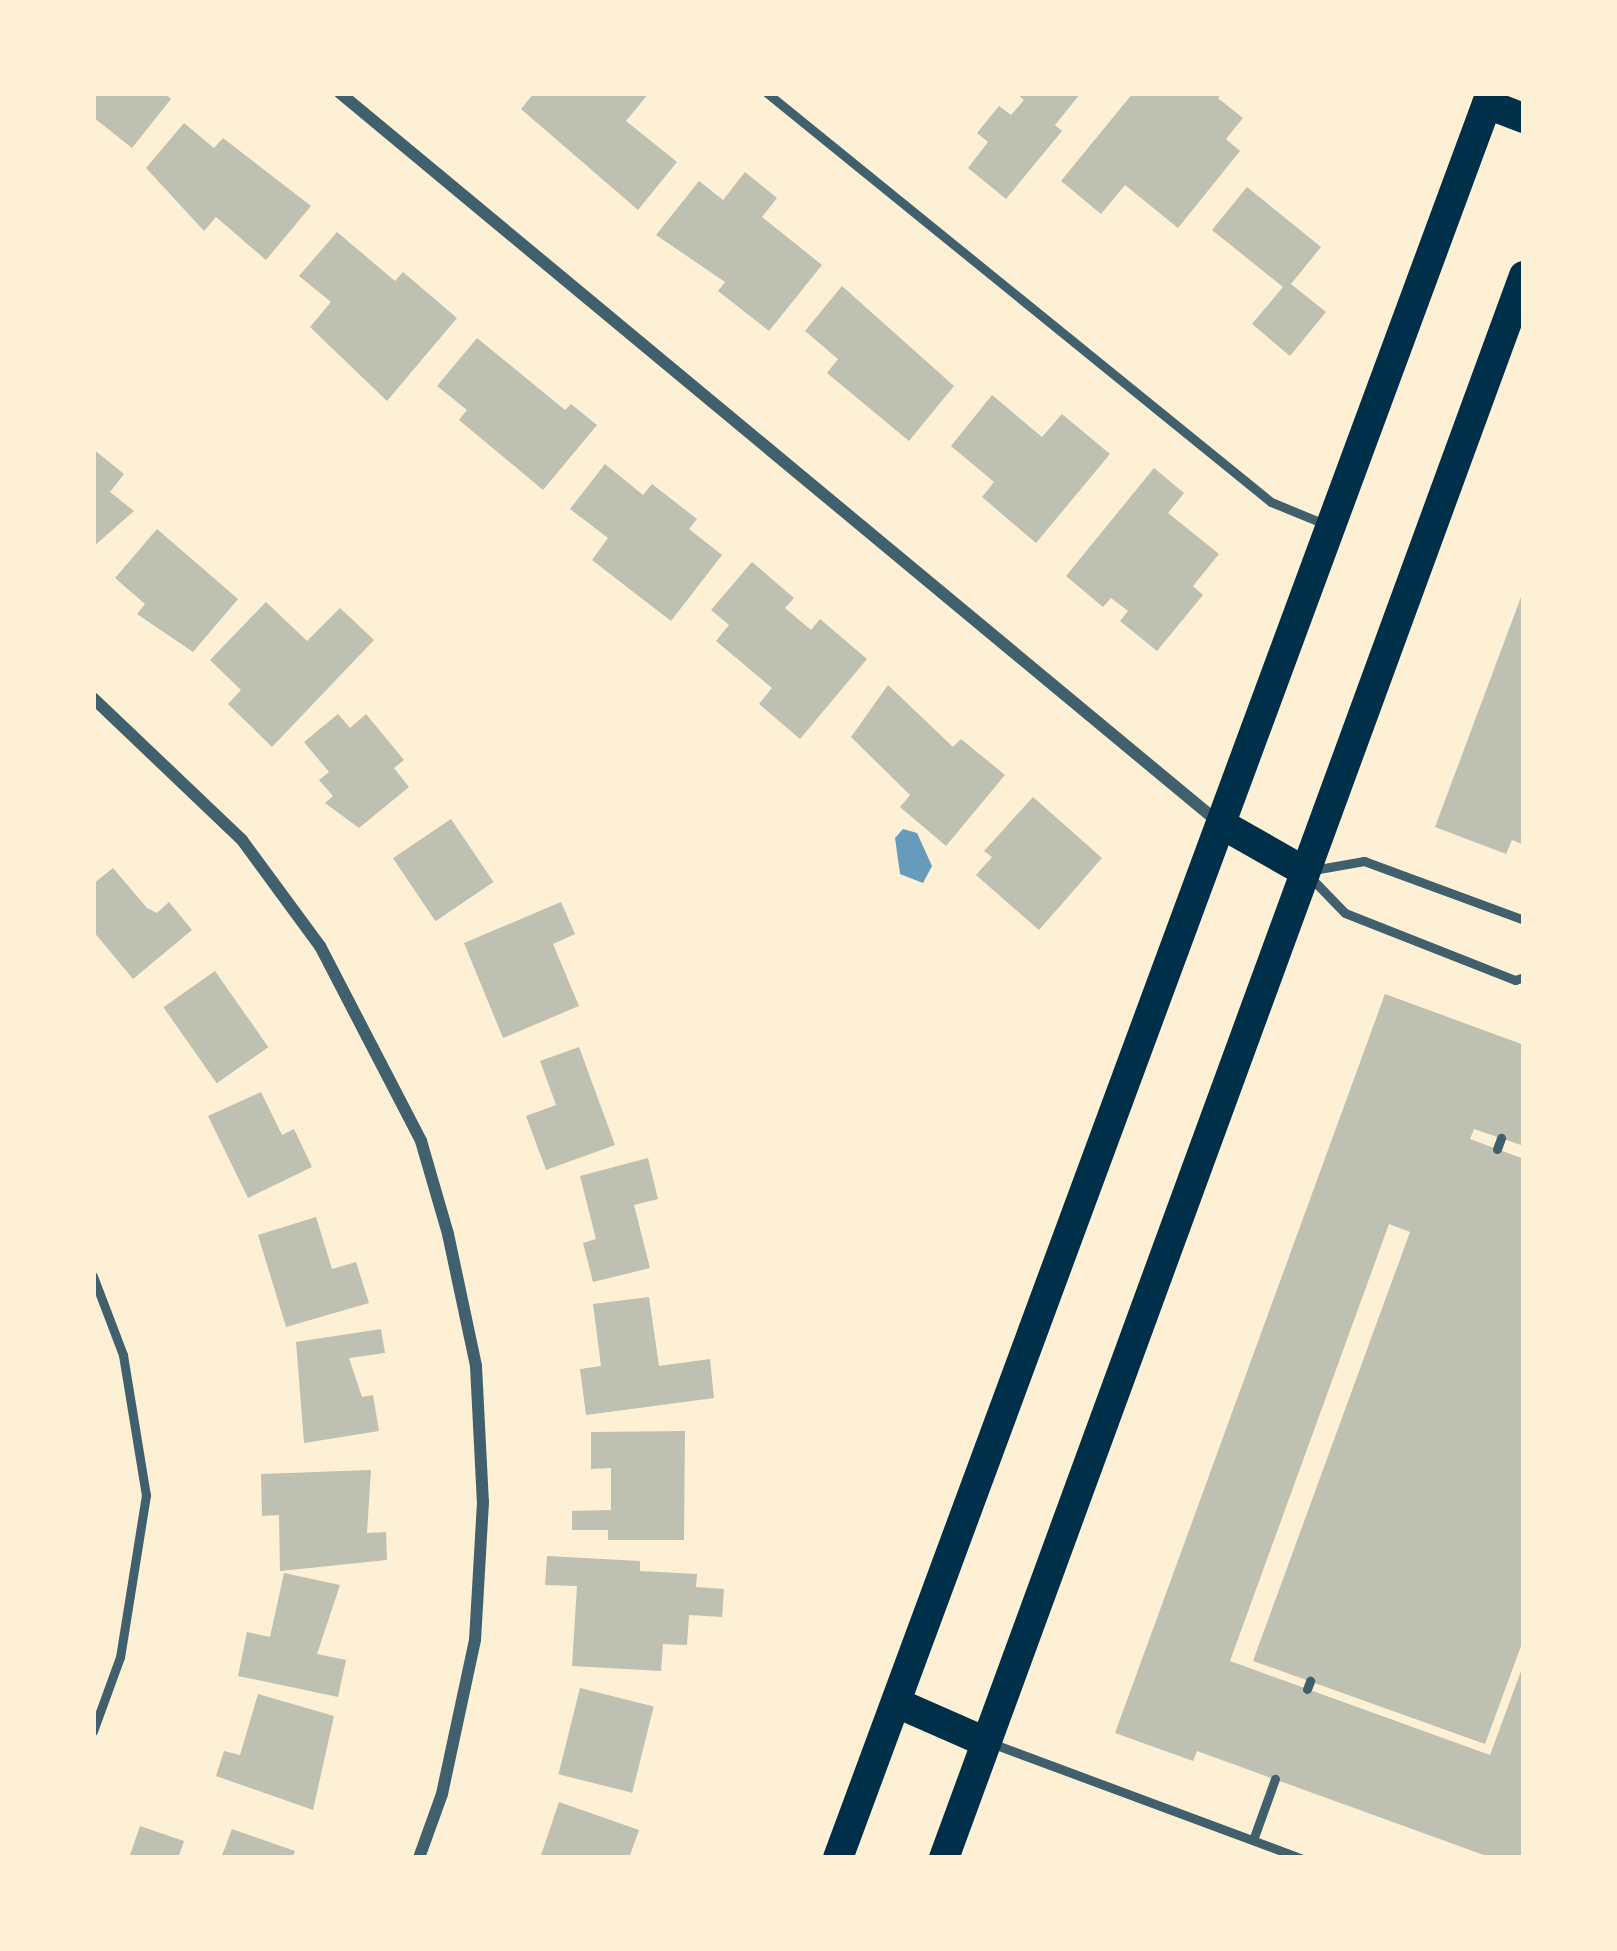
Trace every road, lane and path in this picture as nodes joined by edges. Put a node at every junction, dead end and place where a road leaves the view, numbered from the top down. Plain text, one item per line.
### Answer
1 (340, 93) edge
2 (767, 93) edge
3 (1484, 97) edge
4 (1524, 118) edge
5 (1524, 276) edge
6 (1332, 527) junction
7 (93, 698) edge
8 (1222, 825) junction
9 (1304, 871) junction
10 (1524, 920) edge
11 (1524, 976) edge
12 (93, 1276) edge
13 (897, 1702) junction
14 (93, 1731) edge
15 (986, 1742) junction
16 (1275, 1779) dead end
17 (1253, 1840) junction
18 (419, 1858) edge
19 (838, 1858) edge
20 (944, 1858) edge
21 (1301, 1858) edge

1 - 8 street
2 - 6 lane
3 - 4 main road
3 - 6 main road
5 - 9 main road
6 - 8 main road
7 - 18 street
8 - 9 main road
8 - 13 main road
9 - 10 lane
9 - 11 lane
9 - 15 main road
12 - 14 lane
13 - 15 main road
13 - 19 main road
15 - 17 lane
15 - 20 main road
16 - 17 lane
17 - 21 lane

